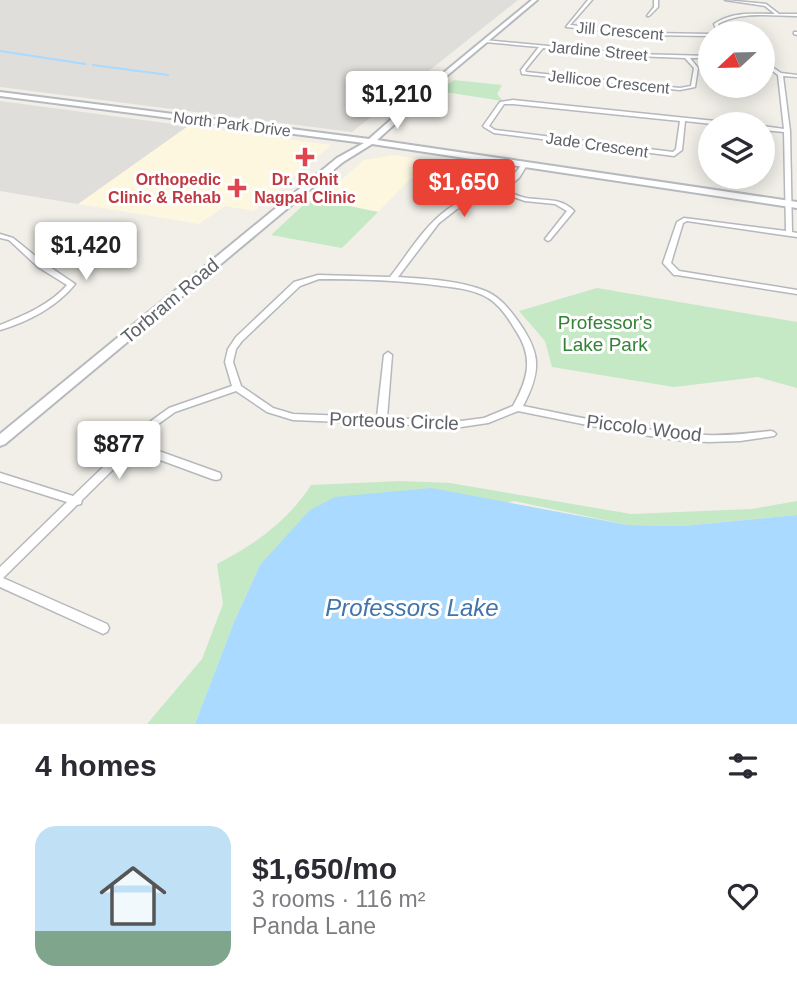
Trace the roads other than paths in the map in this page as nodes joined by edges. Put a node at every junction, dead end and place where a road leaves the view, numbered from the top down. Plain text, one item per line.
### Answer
1 (535, 0) edge
2 (590, 0) edge
3 (656, 0) edge
4 (727, 0) edge
5 (777, 14) junction
6 (648, 15) dead end
7 (797, 15) edge
8 (721, 21) edge
9 (698, 35) edge
10 (485, 41) junction
11 (542, 46) junction
12 (687, 57) junction
13 (698, 57) edge
14 (775, 71) edge
15 (779, 74) junction
16 (797, 76) edge
17 (0, 94) edge
18 (415, 99) junction
19 (683, 120) junction
20 (698, 121) edge
21 (775, 130) edge
22 (787, 131) junction
23 (358, 140) junction
24 (369, 142) junction
25 (786, 156) junction
26 (797, 157) edge
27 (340, 160) junction
28 (524, 164) junction
29 (501, 191) junction
30 (792, 204) edge
31 (793, 234) edge
32 (0, 236) edge
33 (548, 239) dead end
34 (393, 278) junction
35 (797, 292) edge
36 (0, 328) edge
37 (388, 355) dead end
38 (237, 387) junction
39 (517, 408) junction
40 (382, 420) junction
41 (771, 433) dead end
42 (0, 441) edge
43 (131, 445) junction
44 (216, 476) dead end
45 (0, 477) edge
46 (77, 501) junction
47 (0, 573) edge
48 (0, 582) edge
49 (103, 628) dead end

1 - 10 main road, Torbram Road
2 - 9 street, Jill Crescent
3 - 6 street
4 - 5 street
5 - 7 street
5 - 8 street
10 - 11 street, Jardine Street
10 - 18 main road, Torbram Road
11 - 12 street, Jardine Street
11 - 12 street, Jellicoe Crescent
12 - 13 street, Jardine Street
14 - 15 street
15 - 16 street
15 - 22 street
17 - 23 main road, North Park Drive
18 - 23 main road, Torbram Road
18 - 24 main road, Torbram Road
19 - 19 street, Jade Crescent
19 - 20 street, Jade Crescent
21 - 22 street
22 - 25 street
23 - 24 main road, North Park Drive
23 - 27 main road, Torbram Road
24 - 27 main road, Torbram Road
24 - 28 main road, North Park Drive
25 - 26 street
25 - 30 street
27 - 42 main road, Torbram Road
28 - 29 street
28 - 30 main road, North Park Drive
29 - 33 street
29 - 34 street
30 - 31 street
31 - 35 street
32 - 36 street
34 - 38 street
34 - 39 street
37 - 40 street
38 - 40 street, Porteous Circle
38 - 43 street
39 - 40 street, Porteous Circle
39 - 41 street, Piccolo Wood
43 - 44 street
43 - 46 street
45 - 46 street
46 - 47 street
48 - 49 street

